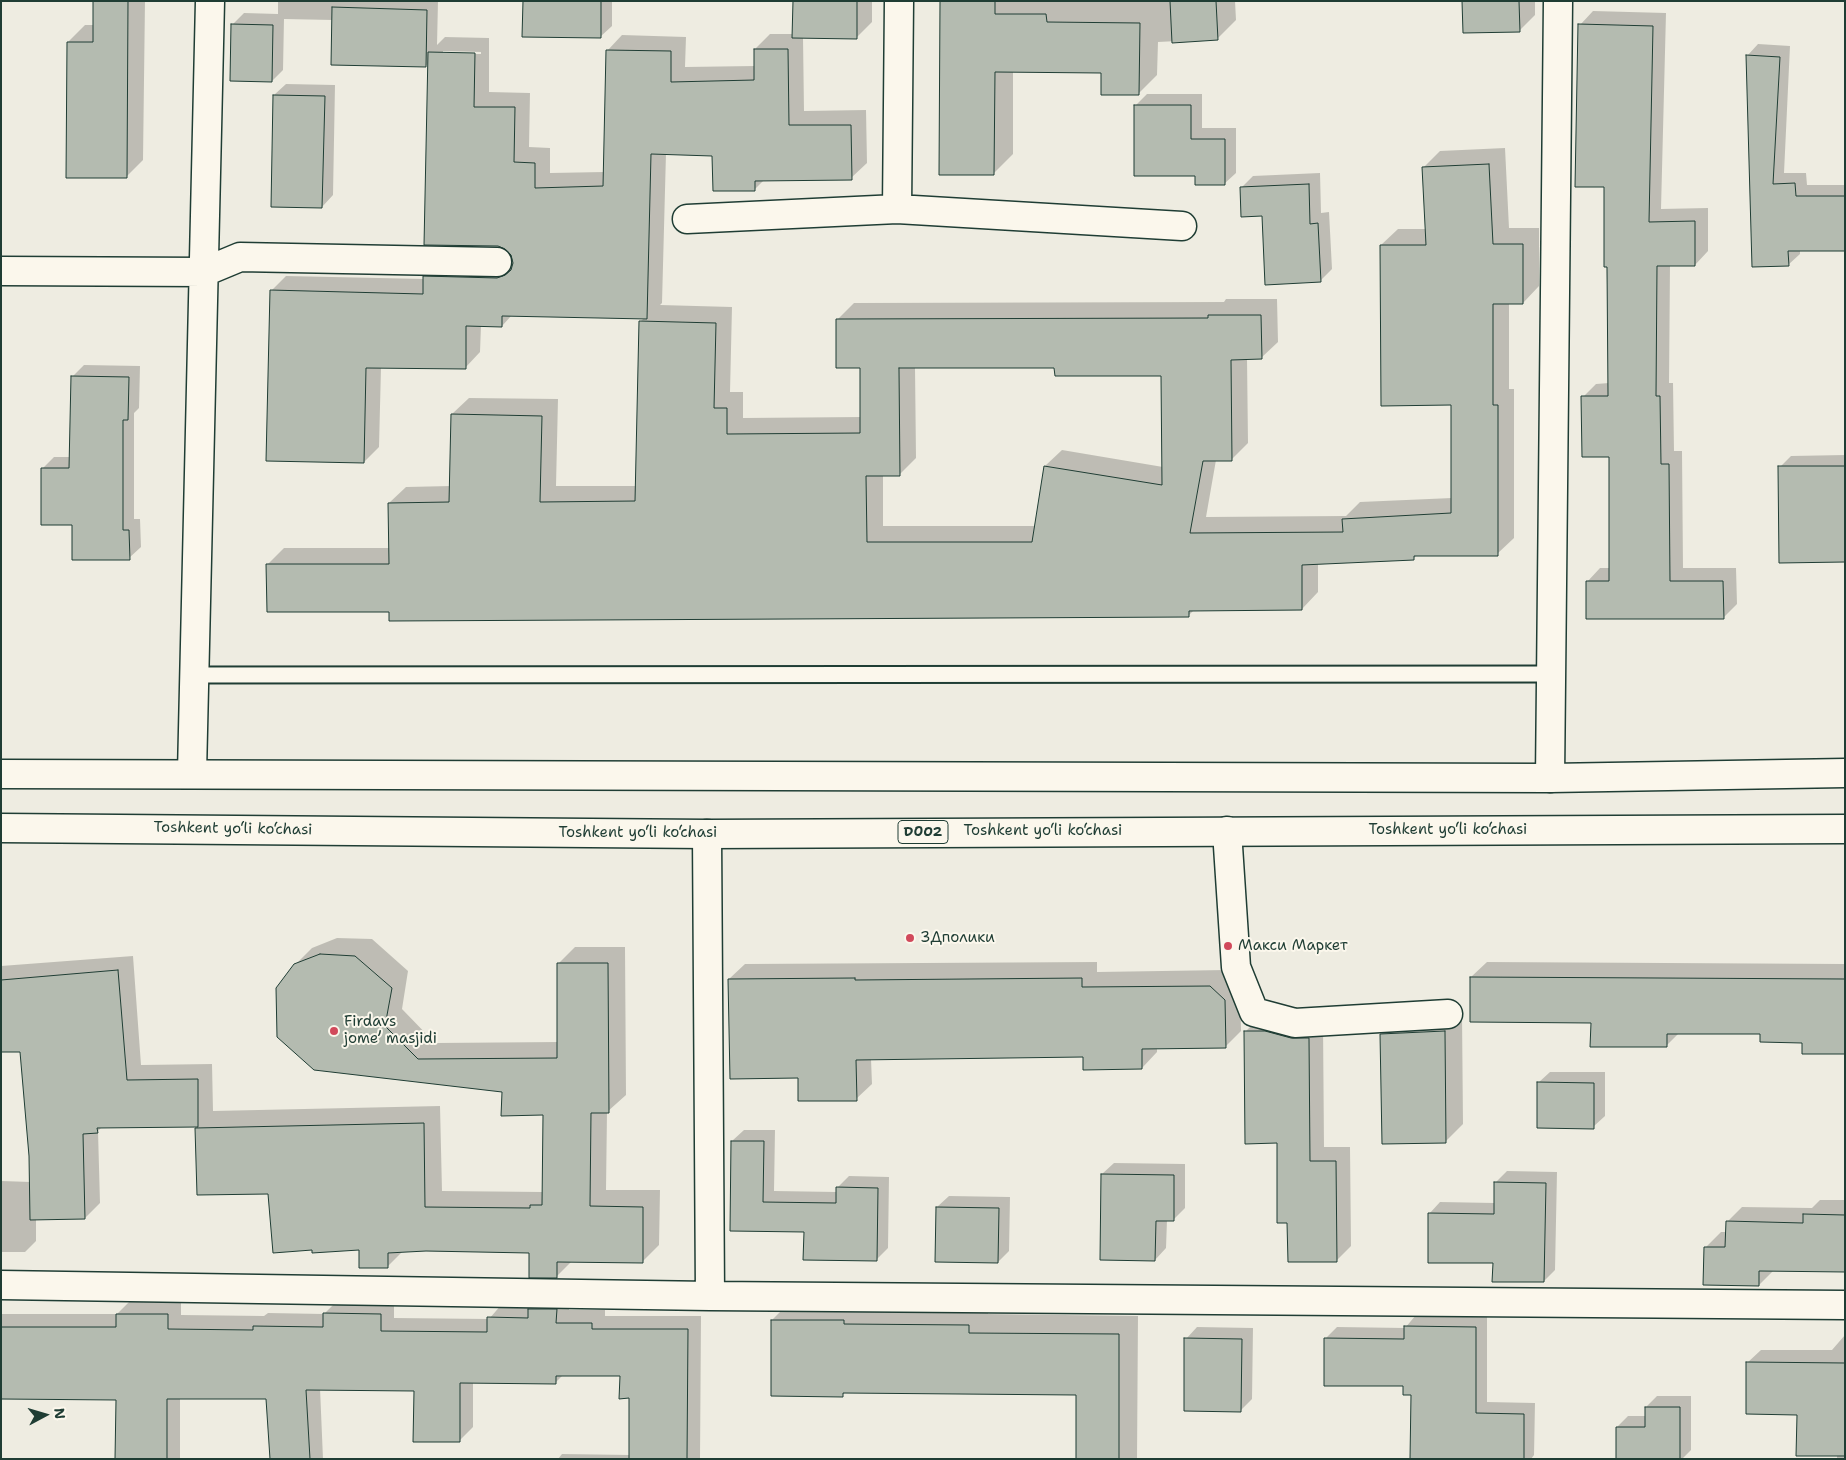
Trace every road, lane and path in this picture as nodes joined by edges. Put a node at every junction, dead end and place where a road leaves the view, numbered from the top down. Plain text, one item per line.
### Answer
1 (210, 1) edge
2 (899, 1) edge
3 (1558, 1) edge
4 (898, 209) junction
5 (687, 219) dead end
6 (1182, 226) dead end
7 (497, 262) dead end
8 (1, 271) edge
9 (204, 272) junction
10 (194, 674) junction
11 (1551, 674) junction
12 (192, 773) junction
13 (1845, 773) edge
14 (1, 774) edge
15 (1550, 778) junction
16 (1, 828) edge
17 (1845, 829) edge
18 (1227, 830) junction
19 (706, 834) junction
20 (1448, 1014) dead end
21 (1, 1285) edge
22 (710, 1296) junction
23 (1845, 1305) edge

1 - 9 main road
2 - 4 main road
3 - 11 main road
4 - 5 main road
4 - 6 main road
7 - 9 main road
8 - 9 main road
9 - 10 main road
10 - 11 lane
10 - 12 main road
11 - 15 main road
12 - 14 main road
12 - 15 main road
13 - 15 main road
16 - 19 main road, Toshkent yo‘li ko‘chasi / D002
17 - 18 main road, Toshkent yo‘li ko‘chasi / D002
18 - 19 main road, Toshkent yo‘li ko‘chasi / D002
18 - 20 main road
19 - 22 main road
21 - 22 main road
22 - 23 main road

